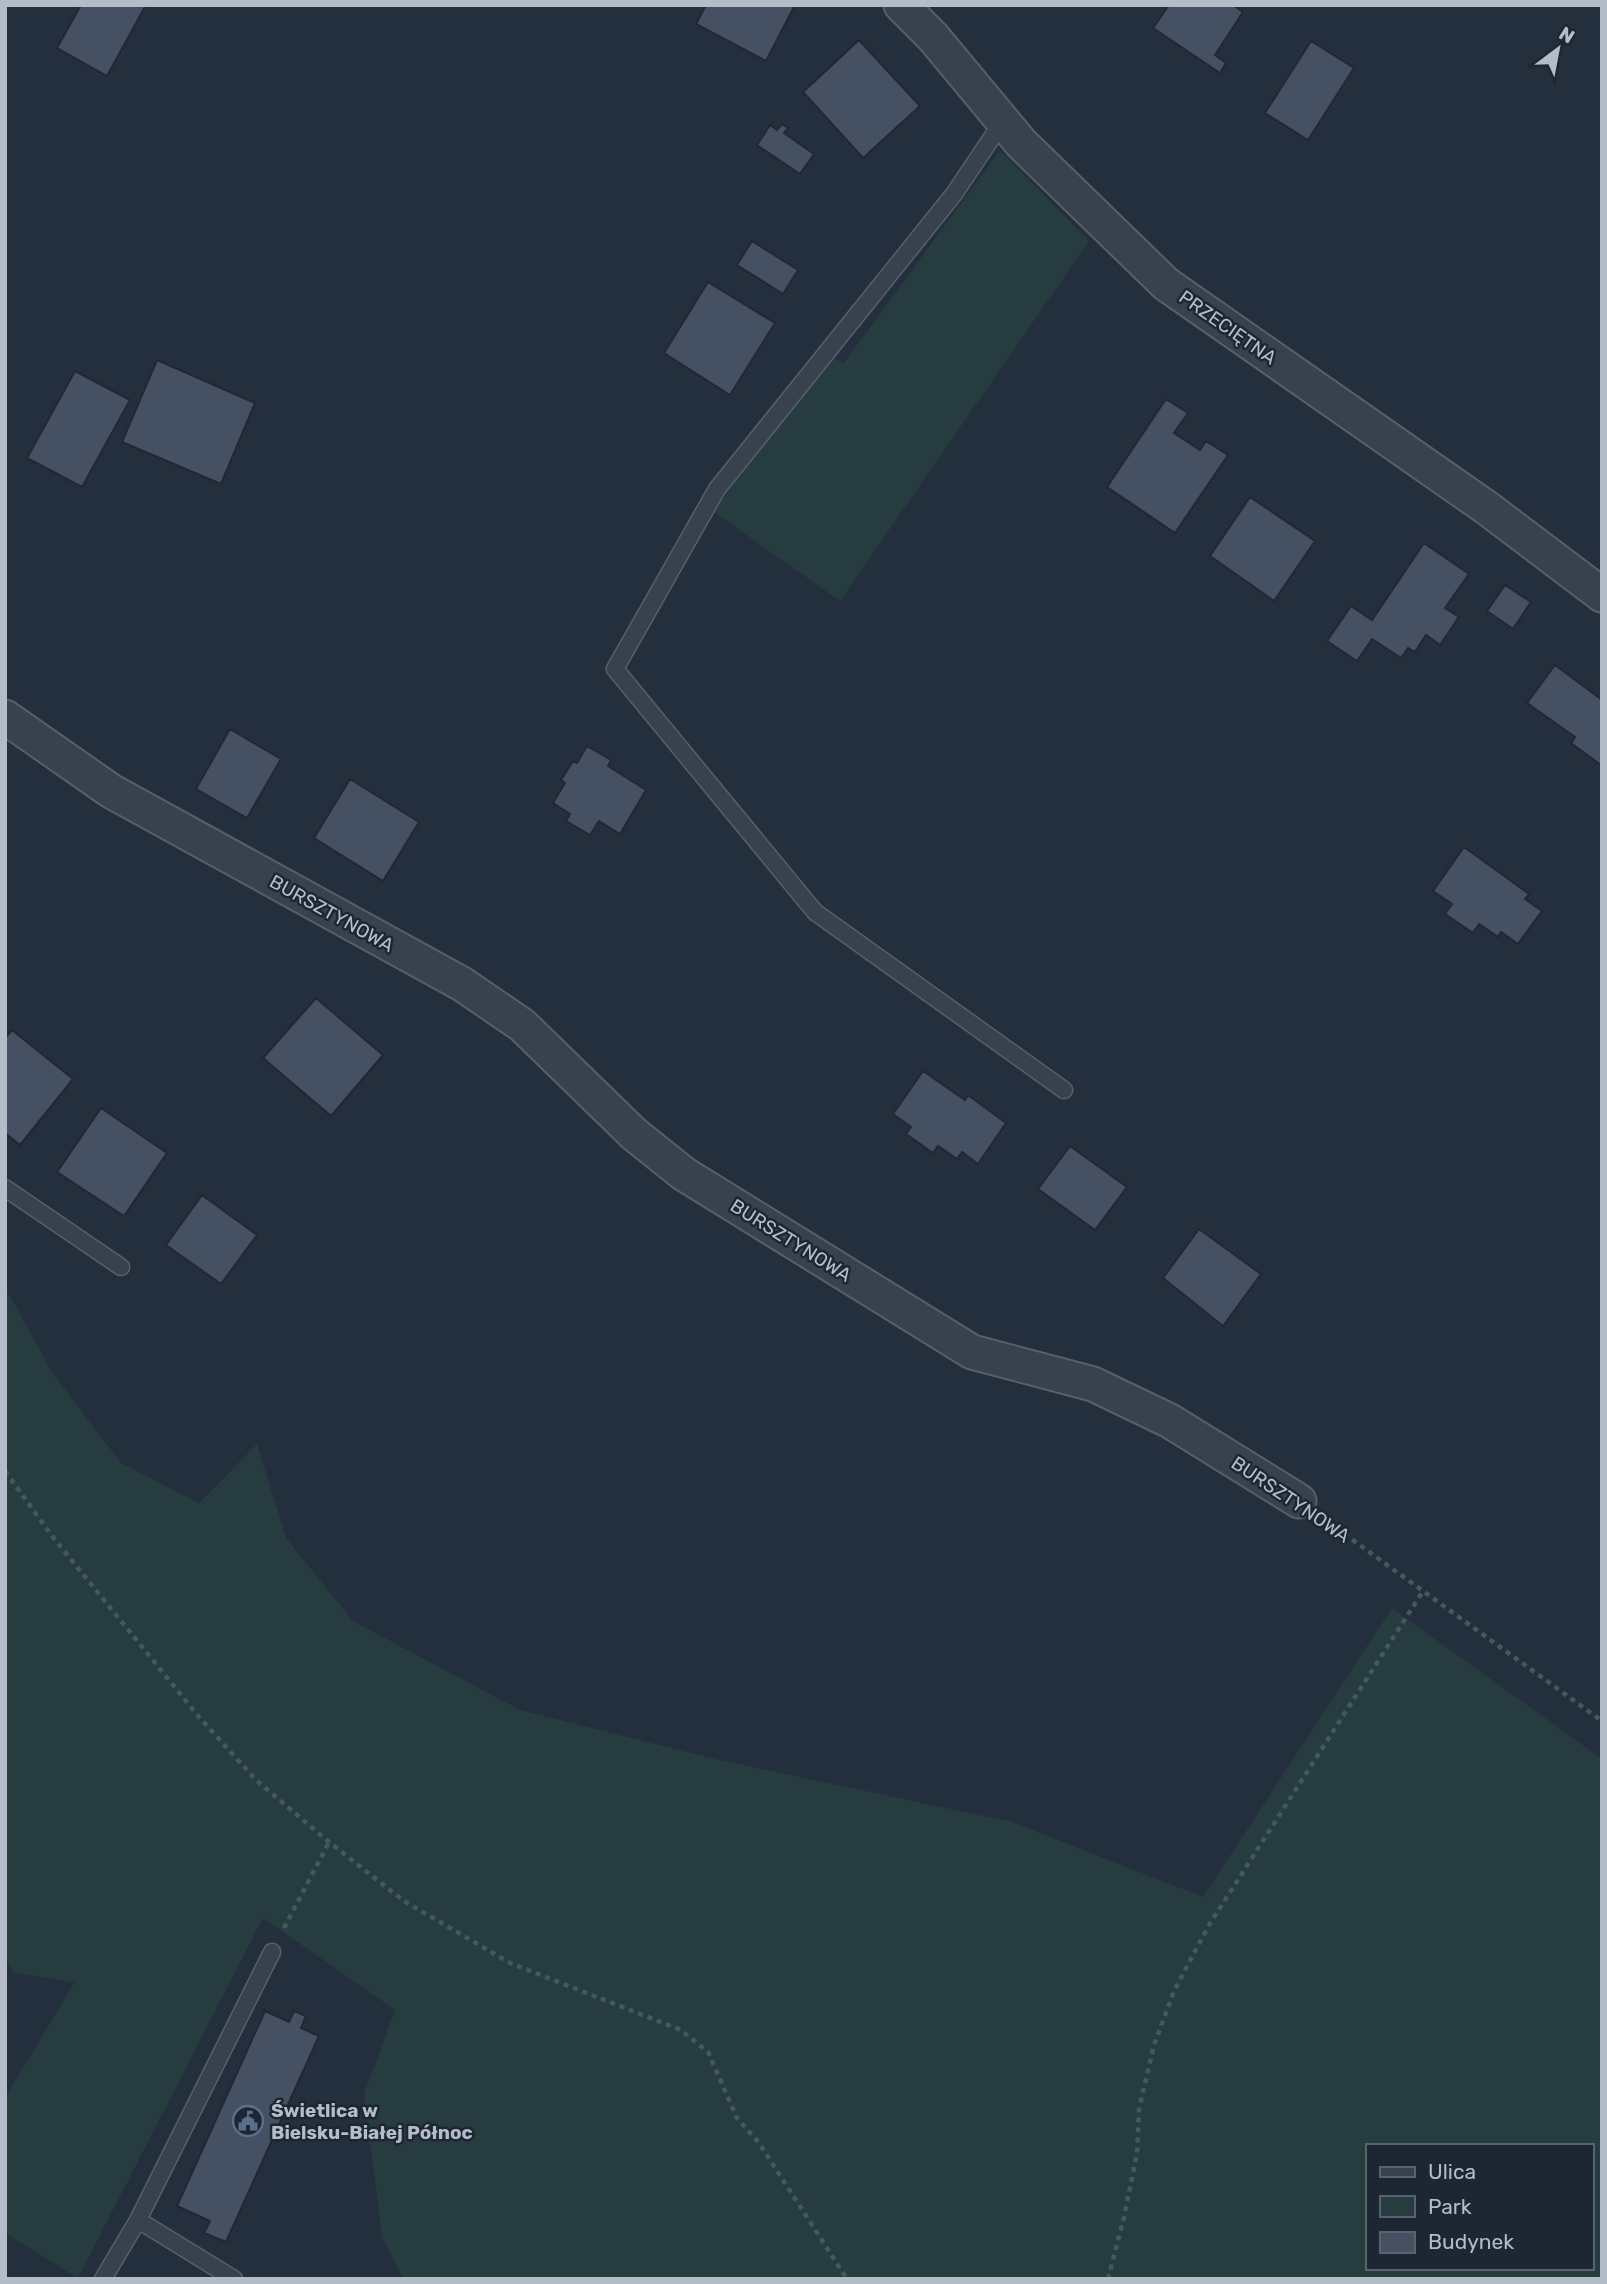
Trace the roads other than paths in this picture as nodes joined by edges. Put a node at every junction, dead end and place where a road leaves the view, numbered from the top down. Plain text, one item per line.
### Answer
1 (901, 5) edge
2 (1003, 121) junction
3 (1602, 595) edge
4 (5, 717) edge
5 (1064, 1090) dead end
6 (5, 1188) edge
7 (121, 1266) dead end
8 (1299, 1501) road end
9 (272, 1952) road end
10 (138, 2220) junction
11 (103, 2279) edge
12 (234, 2279) edge

1 - 2 street, PRZECIĘTNA
2 - 3 street, PRZECIĘTNA
2 - 5 lane
4 - 8 street, BURSZTYNOWA
6 - 7 lane
9 - 10 lane
10 - 11 lane
10 - 12 lane

